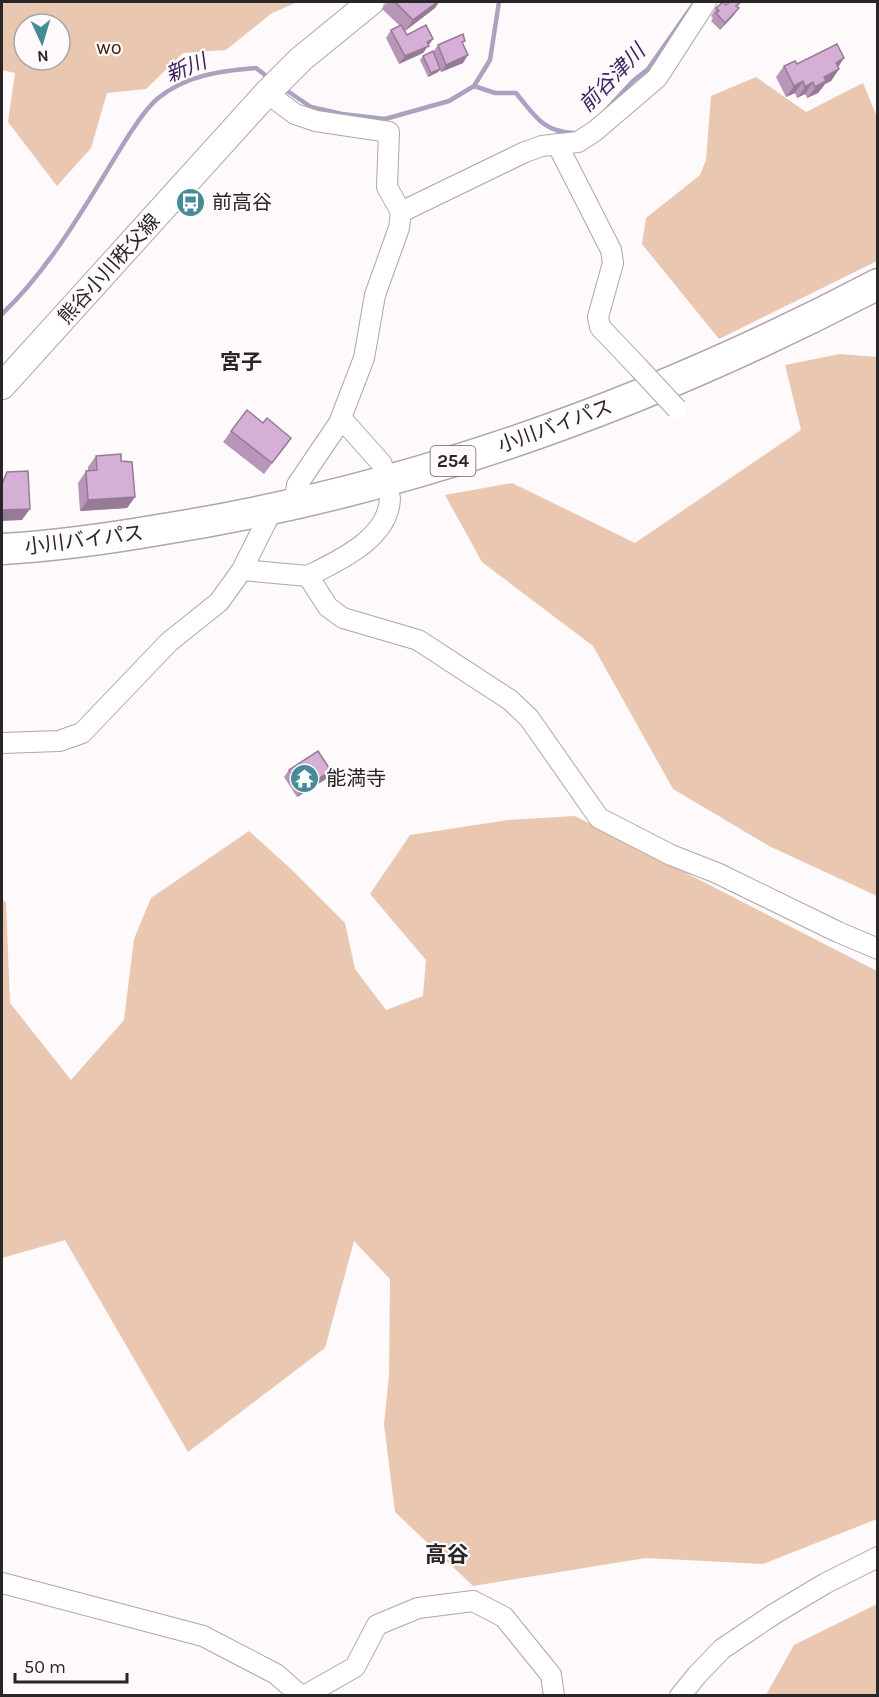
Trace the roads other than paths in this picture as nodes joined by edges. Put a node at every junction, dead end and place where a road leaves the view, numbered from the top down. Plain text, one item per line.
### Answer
1 (371, 2) edge
2 (706, 2) edge
3 (267, 93) junction
4 (556, 144) junction
5 (401, 212) junction
6 (878, 284) edge
7 (2, 386) edge
8 (682, 414) dead end
9 (341, 418) junction
10 (382, 464) dead end
11 (390, 498) dead end
12 (283, 508) junction
13 (2, 549) edge
14 (242, 570) junction
15 (308, 576) junction
16 (2, 743) edge
17 (878, 949) edge
18 (878, 1557) edge
19 (2, 1583) edge
20 (303, 1695) edge
21 (554, 1695) edge
22 (680, 1695) edge

1 - 3 main road, 熊谷小川秩父線
2 - 4 street
3 - 5 street
3 - 7 main road, 熊谷小川秩父線
4 - 5 street
4 - 8 street, bridge
5 - 9 street
6 - 12 highway, 小川バイパス / 254
9 - 10 street
9 - 12 street
11 - 15 street
12 - 13 highway, 小川バイパス / 254
12 - 14 street
14 - 15 street
14 - 16 street
15 - 17 street
18 - 22 street
19 - 20 street
20 - 21 street

